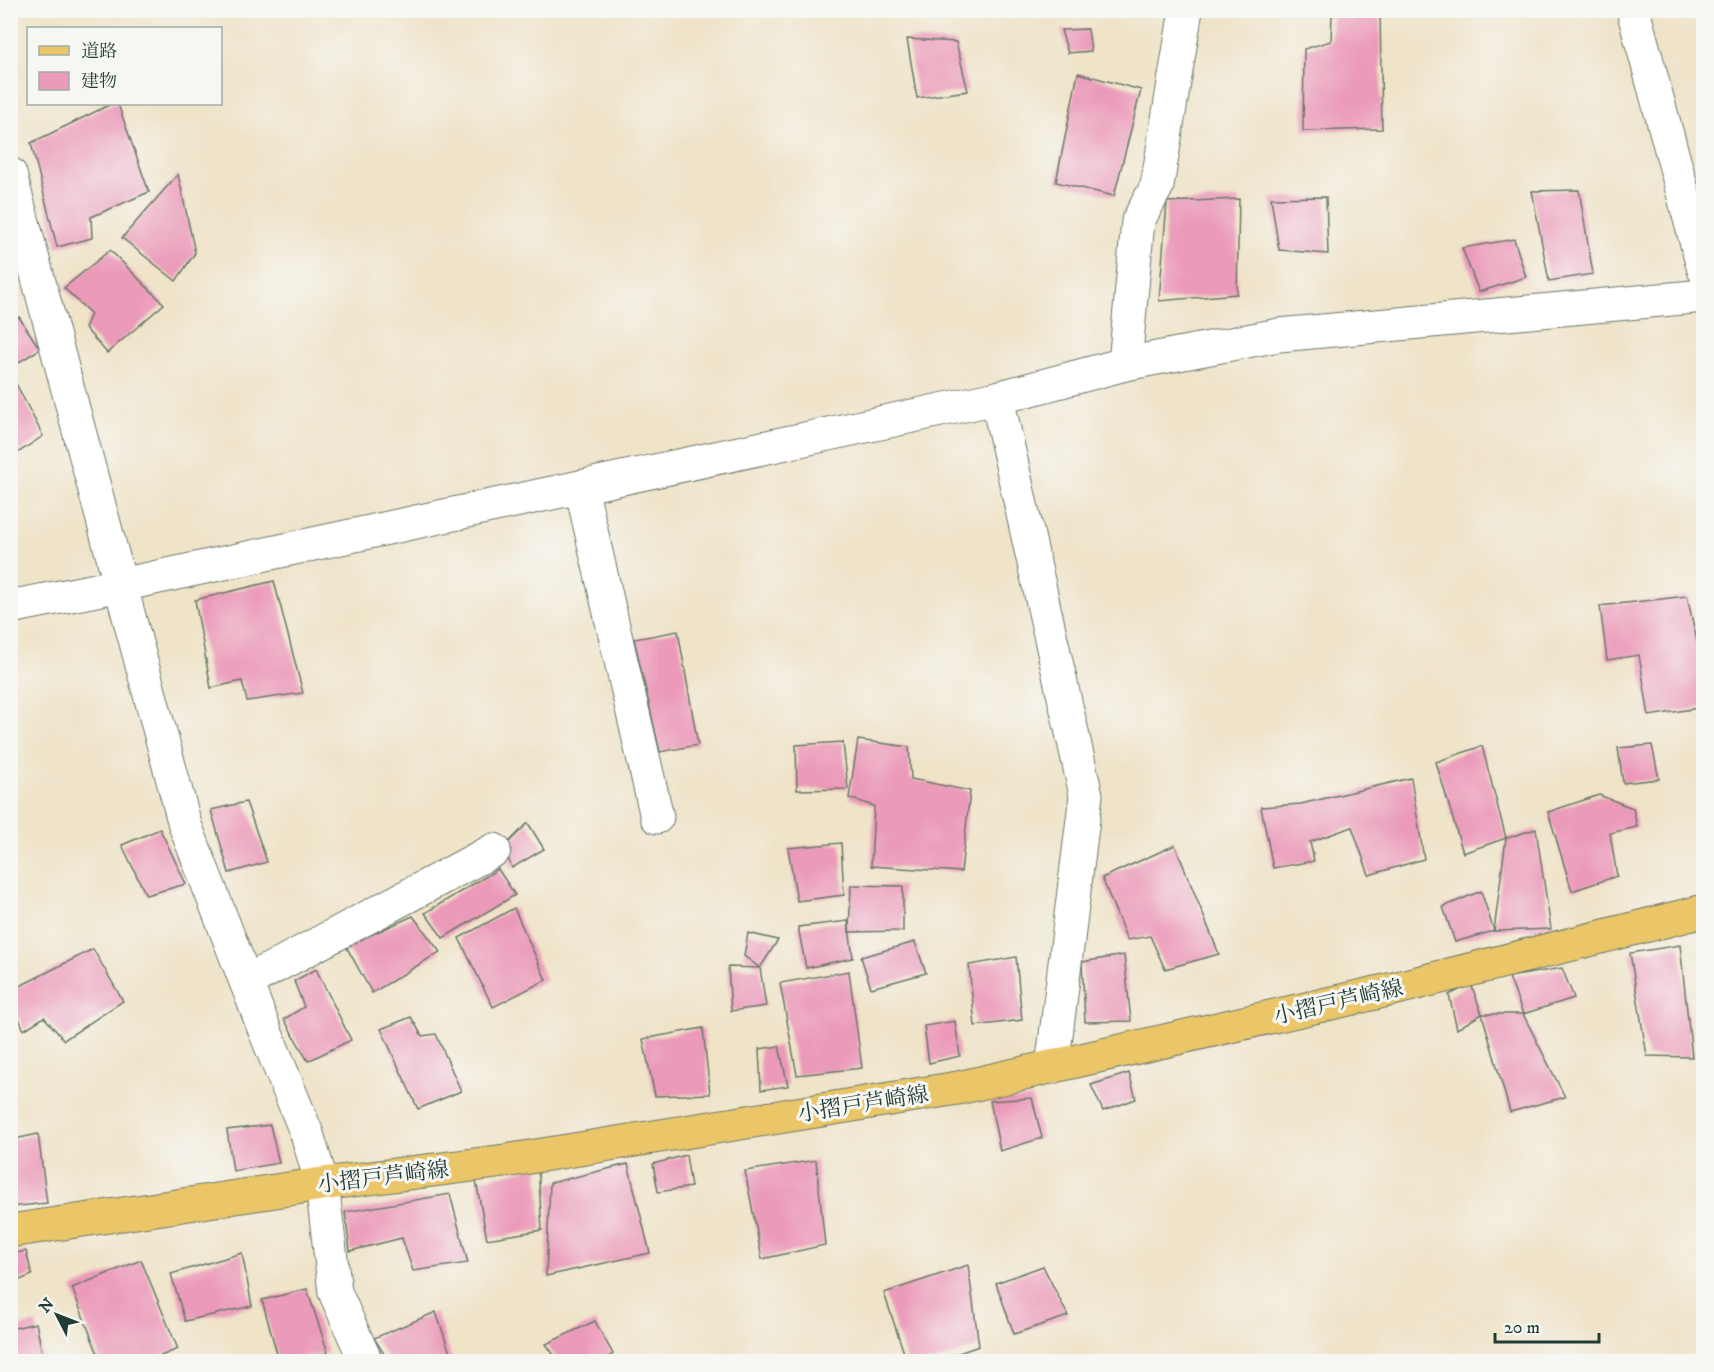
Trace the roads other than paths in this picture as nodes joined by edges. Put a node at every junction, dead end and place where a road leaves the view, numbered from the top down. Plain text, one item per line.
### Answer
1 (1186, 10) edge
2 (1633, 10) edge
3 (10, 174) edge
4 (1704, 270) edge
5 (1704, 297) edge
6 (1125, 364) junction
7 (997, 398) junction
8 (581, 487) junction
9 (122, 585) junction
10 (10, 607) edge
11 (657, 817) dead end
12 (494, 850) dead end
13 (1704, 911) edge
14 (246, 982) junction
15 (1052, 1067) junction
16 (322, 1184) junction
17 (10, 1231) edge
18 (366, 1362) edge

1 - 6 street
2 - 4 street
3 - 9 street
5 - 6 street
6 - 7 street
7 - 8 street
7 - 15 street
8 - 9 street
8 - 11 street
9 - 10 street
9 - 14 street
12 - 14 street
13 - 15 main road, 小摺戸芦崎線
14 - 16 street
15 - 16 main road, 小摺戸芦崎線
16 - 17 main road, 小摺戸芦崎線
16 - 18 street

